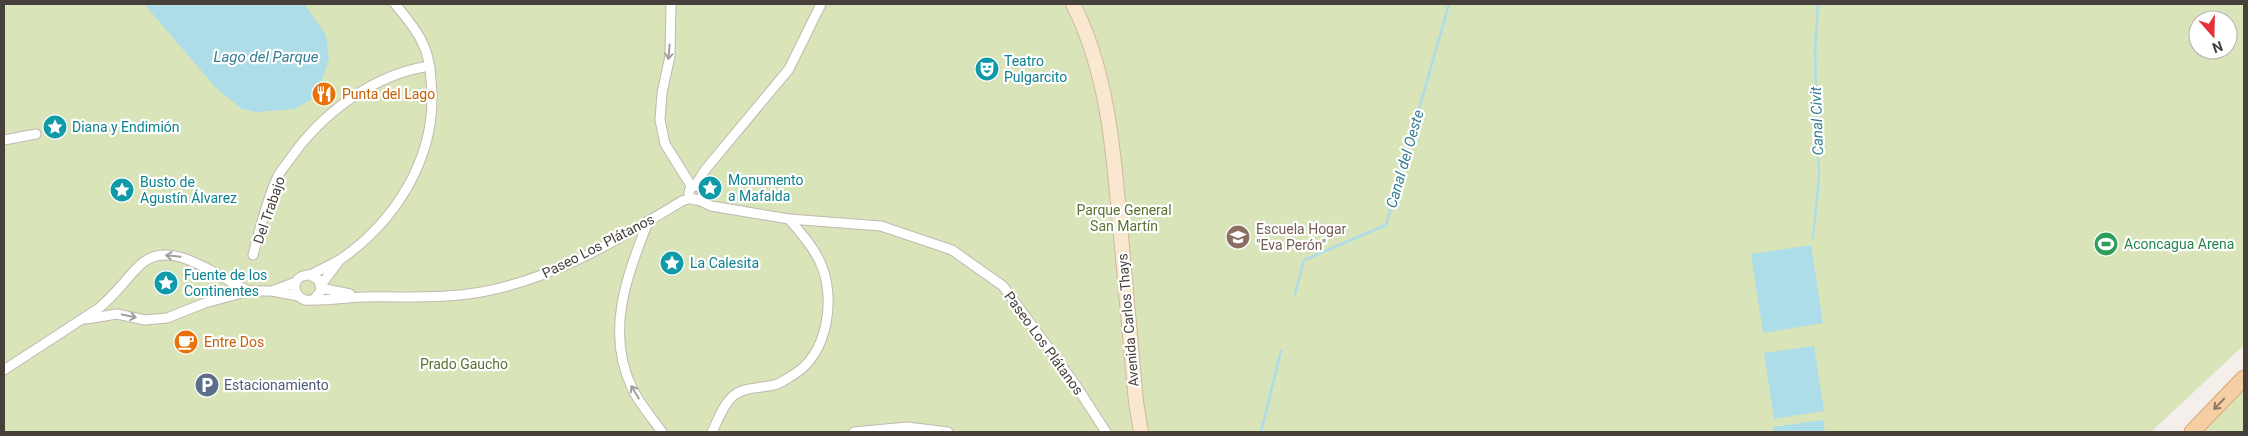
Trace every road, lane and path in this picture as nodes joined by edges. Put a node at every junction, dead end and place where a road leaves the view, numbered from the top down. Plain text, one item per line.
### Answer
1 (395, 4) edge
2 (672, 4) edge
3 (821, 4) edge
4 (1073, 4) edge
5 (430, 66) junction
6 (36, 134) dead end
7 (4, 140) edge
8 (695, 192) junction
9 (789, 219) junction
10 (648, 222) junction
11 (253, 255) dead end
12 (340, 259) junction
13 (310, 275) junction
14 (296, 282) junction
15 (321, 286) junction
16 (249, 291) junction
17 (272, 291) junction
18 (298, 296) junction
19 (363, 297) junction
20 (313, 300) junction
21 (81, 320) junction
22 (4, 370) edge
23 (2244, 378) edge
24 (662, 432) edge
25 (712, 432) edge
26 (854, 432) edge
27 (948, 432) edge
28 (1106, 432) edge
29 (1141, 432) edge
30 (2193, 432) edge

1 - 5 street
2 -> 8 street
3 - 8 street
4 - 29 street, Avenida Carlos Thays
5 - 11 street, Del Trabajo
5 - 12 street
6 - 7 street
8 - 9 street, Paseo Los Plátanos
8 - 10 street, Paseo Los Plátanos
9 - 25 street
9 - 28 street, Paseo Los Plátanos
10 - 19 street, Paseo Los Plátanos
24 -> 10 street
12 - 13 street
12 - 15 street
13 - 14 street
13 - 15 street
14 - 17 street
14 - 18 street
15 - 19 street
15 - 20 street
16 - 17 street
21 -> 16 street
16 -> 21 street
17 - 18 street
18 - 20 street
19 - 20 street
21 - 22 street
23 -> 30 main road
26 - 27 street

